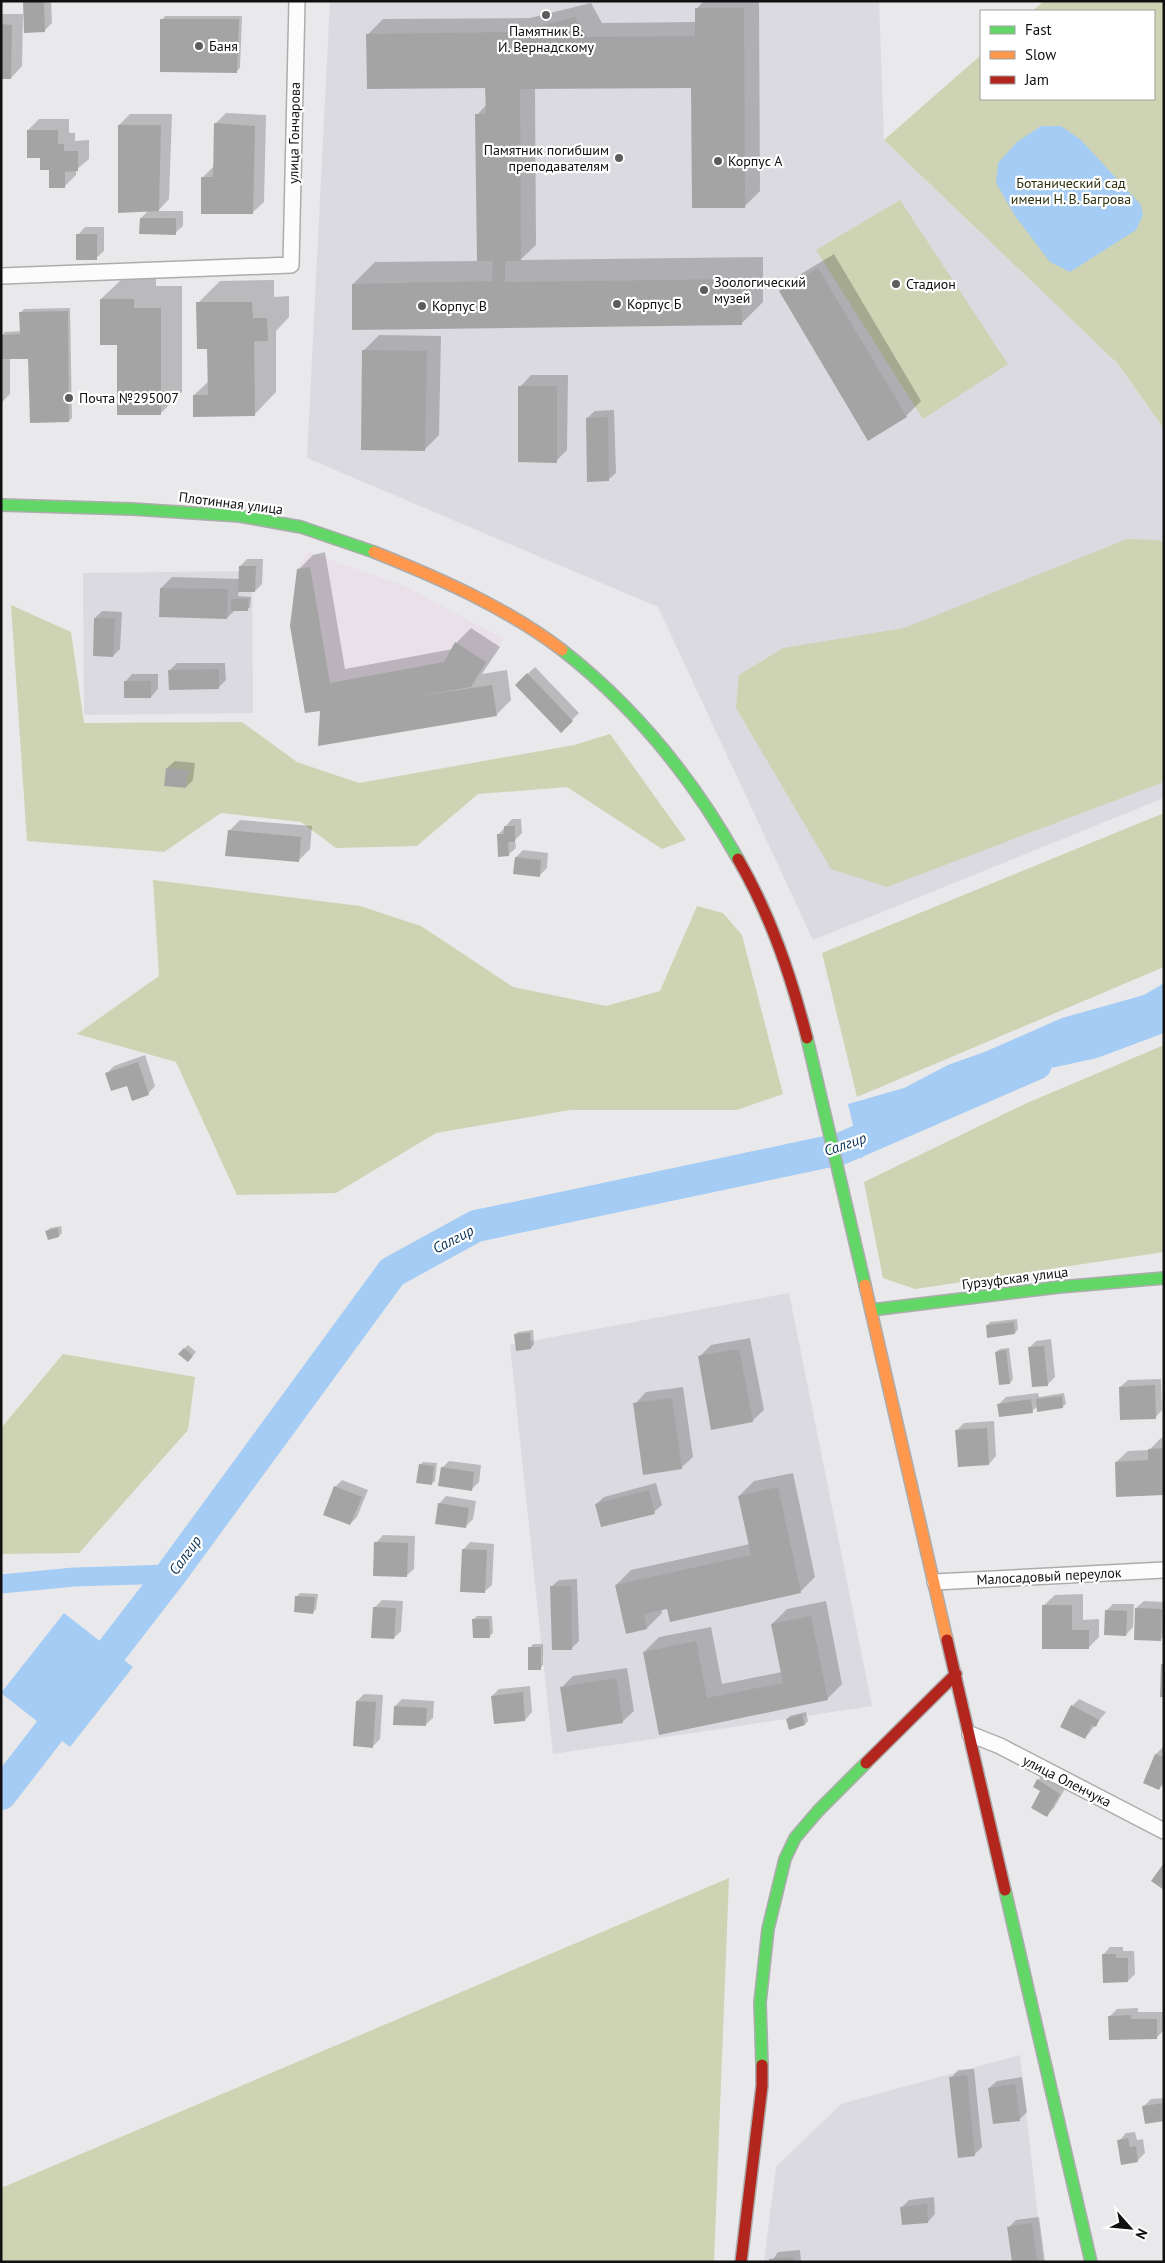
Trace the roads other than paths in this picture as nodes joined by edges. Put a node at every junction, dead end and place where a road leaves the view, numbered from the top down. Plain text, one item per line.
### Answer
1 (297, 1) edge
2 (1, 276) edge
3 (1, 505) edge
4 (1164, 1278) edge
5 (871, 1310) junction
6 (1164, 1570) edge
7 (934, 1582) junction
8 (956, 1674) junction
9 (970, 1734) junction
10 (1164, 1832) edge
11 (741, 2262) edge
12 (1091, 2262) edge

1 - 2 street, улица Гончарова
3 - 5 main road, Плотинная улица
4 - 5 main road, Гурзуфская улица
5 - 7 main road, Плотинная улица
6 - 7 street, Малосадовый переулок
7 - 8 main road, Плотинная улица
8 - 9 main road, Плотинная улица
8 - 11 main road
9 - 10 street, улица Оленчука
9 - 12 main road, Плотинная улица

